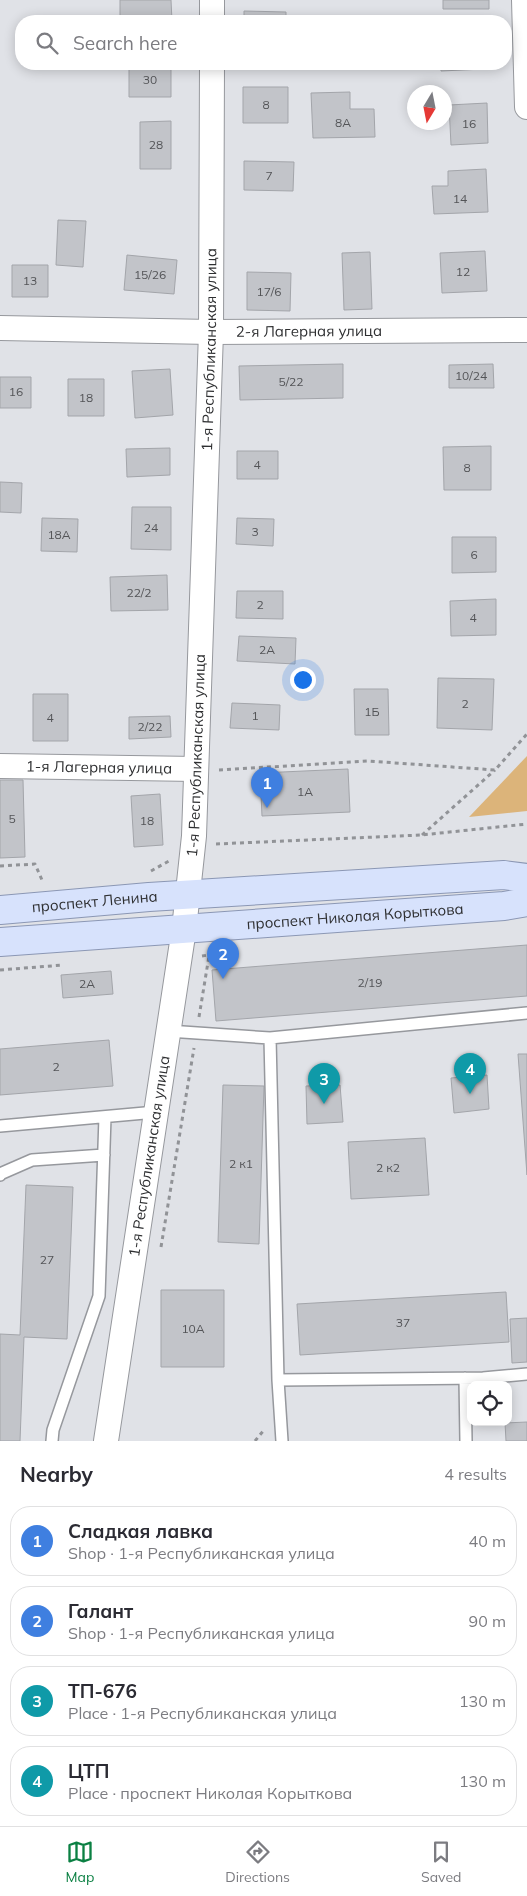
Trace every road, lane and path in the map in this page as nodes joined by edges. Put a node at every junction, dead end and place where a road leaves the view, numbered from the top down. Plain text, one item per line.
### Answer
1 (212, 0) edge
2 (524, 0) edge
3 (212, 15) edge
4 (526, 68) edge
5 (212, 70) edge
6 (527, 107) edge
7 (0, 328) edge
8 (527, 330) edge
9 (211, 332) junction
10 (527, 734) edge
11 (0, 766) edge
12 (196, 769) junction
13 (495, 770) junction
14 (527, 824) edge
15 (422, 835) junction
16 (213, 844) dead end
17 (175, 858) dead end
18 (0, 866) edge
19 (150, 872) dead end
20 (527, 878) edge
21 (52, 879) dead end
22 (188, 894) junction
23 (527, 902) edge
24 (0, 910) edge
25 (184, 929) junction
26 (0, 942) edge
27 (209, 956) dead end
28 (527, 1013) edge
29 (168, 1031) junction
30 (197, 1033) junction
31 (270, 1038) junction
32 (156, 1112) junction
33 (105, 1117) junction
34 (0, 1126) edge
35 (104, 1156) junction
36 (0, 1175) edge
37 (160, 1256) dead end
38 (527, 1374) edge
39 (465, 1378) junction
40 (278, 1380) junction
41 (52, 1441) edge
42 (106, 1441) edge
43 (282, 1441) edge
44 (466, 1441) edge

1 - 3 street
2 - 4 street
4 - 6 street
5 - 9 street, 1-я Республиканская улица
7 - 9 street, 2-я Лагерная улица
8 - 9 street, 2-я Лагерная улица
9 - 12 street, 1-я Республиканская улица
10 - 13 path
11 - 12 street, 1-я Лагерная улица
12 - 13 path
12 - 22 street, 1-я Республиканская улица
13 - 15 path
14 - 15 path
15 - 16 path
17 - 19 path
18 - 21 path
20 - 22 main road
22 - 24 main road, проспект Ленина
22 - 25 street, 1-я Республиканская улица
23 - 25 main road, проспект Николая Корыткова
25 - 26 main road
25 - 29 street, 1-я Республиканская улица
27 - 30 path
28 - 31 lane
29 - 30 lane
29 - 32 street, 1-я Республиканская улица
30 - 31 lane
30 - 37 path
31 - 40 lane
32 - 33 lane
32 - 42 street, 1-я Республиканская улица
33 - 34 lane
33 - 35 lane
35 - 36 lane
35 - 41 lane
38 - 39 lane
39 - 40 lane
39 - 44 lane
40 - 43 lane

